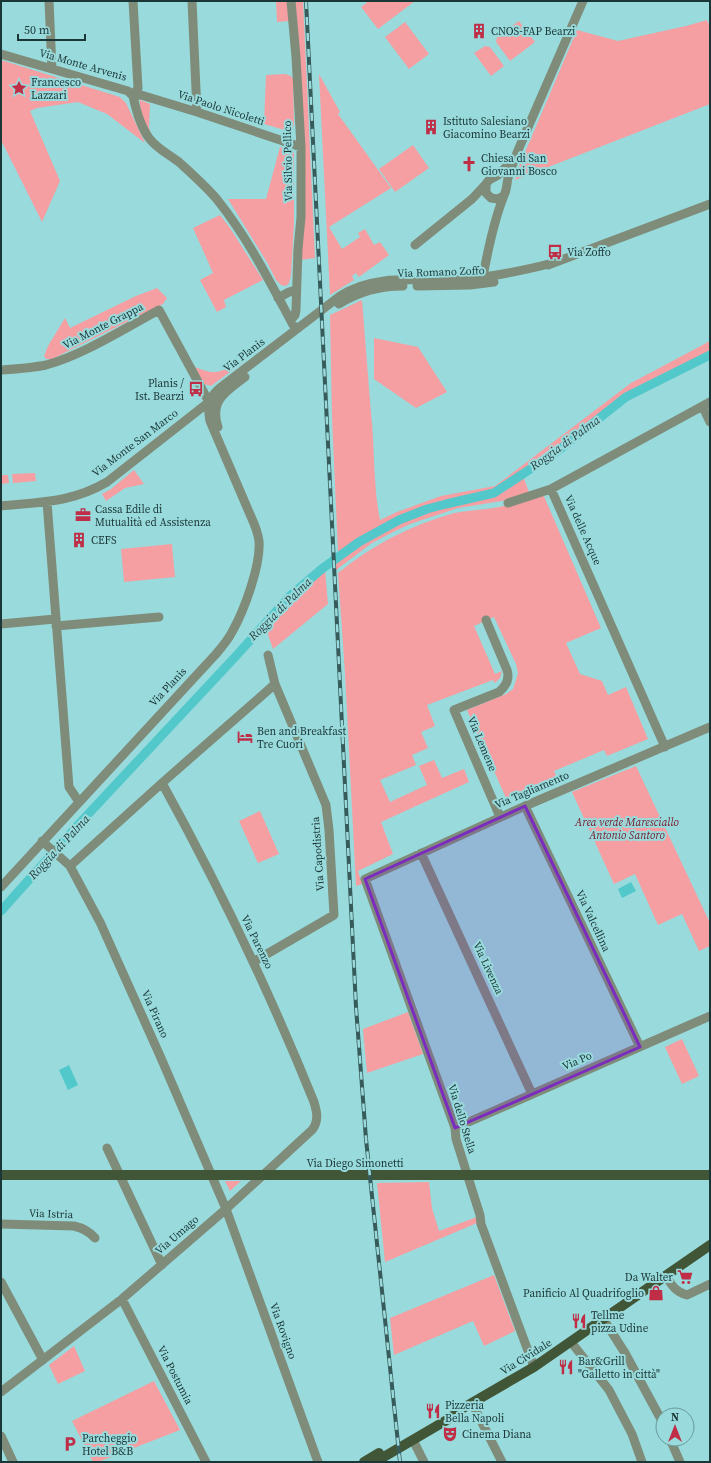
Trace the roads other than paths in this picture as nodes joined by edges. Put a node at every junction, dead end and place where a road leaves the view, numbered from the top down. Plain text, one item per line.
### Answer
1 (48, 1) edge
2 (133, 1) edge
3 (192, 1) edge
4 (291, 1) edge
5 (583, 1) edge
6 (1, 54) edge
7 (52, 69) junction
8 (133, 96) junction
9 (197, 112) junction
10 (301, 147) junction
11 (519, 148) junction
12 (495, 178) junction
13 (486, 184) junction
14 (506, 186) junction
15 (503, 196) junction
16 (491, 198) junction
17 (472, 199) junction
18 (710, 204) edge
19 (497, 214) junction
20 (415, 245) dead end
21 (482, 281) junction
22 (296, 290) junction
23 (278, 298) junction
24 (291, 320) junction
25 (297, 332) junction
26 (1, 370) edge
27 (213, 403) junction
28 (706, 404) edge
29 (710, 422) edge
30 (551, 489) junction
31 (47, 502) junction
32 (508, 503) dead end
33 (1, 506) edge
34 (159, 617) dead end
35 (486, 620) dead end
36 (56, 623) junction
37 (1, 624) edge
38 (268, 655) dead end
39 (275, 684) junction
40 (710, 727) edge
41 (665, 747) junction
42 (162, 783) junction
43 (79, 802) junction
44 (525, 806) junction
45 (500, 817) junction
46 (45, 844) junction
47 (421, 853) junction
48 (70, 866) junction
49 (365, 879) joint
50 (1, 887) edge
51 (253, 962) junction
52 (710, 1016) edge
53 (640, 1047) junction
54 (532, 1094) junction
55 (317, 1118) joint
56 (455, 1128) junction
57 (107, 1148) dead end
58 (707, 1175) edge
59 (1, 1176) edge
60 (226, 1208) junction
61 (1, 1224) edge
62 (95, 1238) dead end
63 (710, 1246) edge
64 (162, 1265) junction
65 (666, 1276) junction
66 (1, 1282) edge
67 (710, 1284) edge
68 (122, 1299) junction
69 (604, 1320) junction
70 (571, 1342) junction
71 (43, 1360) junction
72 (534, 1367) junction
73 (1, 1392) edge
74 (472, 1403) junction
75 (655, 1408) edge
76 (458, 1411) junction
77 (1, 1436) edge
78 (413, 1440) junction
79 (673, 1447) edge
80 (13, 1462) edge
81 (206, 1462) edge
82 (318, 1462) edge
83 (364, 1462) edge
84 (375, 1462) edge
85 (424, 1462) edge
86 (502, 1462) edge
87 (642, 1462) edge
88 (680, 1462) edge

1 - 7 street
2 - 8 street
3 - 9 street
4 - 10 street, Via Silvio Pellico
5 - 11 street
6 - 7 street, Via Monte Arvenis
7 - 8 street, Via Monte Arvenis
8 - 9 street, Via Paolo Nicoletti
8 - 23 street
9 - 10 street, Via Paolo Nicoletti
10 - 22 street, Via Silvio Pellico
11 - 12 street
11 - 14 street
12 - 13 street
12 - 14 street
13 - 16 street
13 - 17 street
14 - 15 street
15 - 16 street
15 - 19 street
16 - 17 street
16 - 19 street
17 - 20 street
18 - 21 street, Via Romano Zoffo
19 - 21 street
21 - 25 street, Via Romano Zoffo
21 - 25 street, Via Romano Zoffo
22 - 23 street
22 - 24 street, Via Silvio Pellico
23 - 24 street
24 - 25 street
25 - 27 street, Via Planis
26 - 27 street, Via Monte Grappa
27 - 31 street, Via Monte San Marco
27 - 43 street, Via Planis
28 - 29 street
28 - 30 street, Via delle Acque
30 - 32 street
30 - 41 street, Via delle Acque
31 - 33 street, Via Monte San Marco
31 - 36 street
34 - 36 street
35 - 45 street, Via Lemene
36 - 37 street
36 - 43 street
38 - 39 street, Via Capodistria
39 - 42 street
39 - 51 street, Via Capodistria
40 - 41 street, Via Tagliamento
41 - 44 street, Via Tagliamento
42 - 48 street
42 - 51 street, Via Parenzo
43 - 46 street, Via Planis
44 - 45 street, Via Tagliamento
44 - 53 street, Via Valcellina
45 - 47 street, Via Tagliamento
46 - 48 street, Via Pirano
46 - 50 street, Via Planis
47 - 49 street, Via Tagliamento
47 - 54 street, Via Livenza
48 - 60 street, Via Pirano
49 - 56 street, Via dello Stella
51 - 55 street, Via Parenzo
52 - 53 street, Via Po
53 - 54 street, Via Po
54 - 56 street, Via Po
55 - 60 street, Via Umago
56 - 72 street, Via dello Stella
57 - 64 street
58 - 59 main road, Via Diego Simonetti
60 - 64 street, Via Umago
60 - 82 street, Via Rovigno
61 - 62 street, Via Istria
63 - 65 main road, Via Cividale
64 - 68 street, Via Umago
65 - 67 street
65 - 69 main road, Via Cividale
66 - 71 street
68 - 71 street, Via Umago
68 - 81 street, Via Postumia
69 - 70 main road, Via Cividale
69 - 75 street
70 - 72 main road, Via Cividale
70 - 87 street
71 - 73 street, Via Umago
72 - 74 main road, Via Cividale
74 - 76 main road, Via Cividale
74 - 86 street
76 - 78 main road, Via Cividale
76 - 83 main road, Via Cividale
77 - 80 street
78 - 84 main road, Via Cividale
78 - 85 street
79 - 88 street

